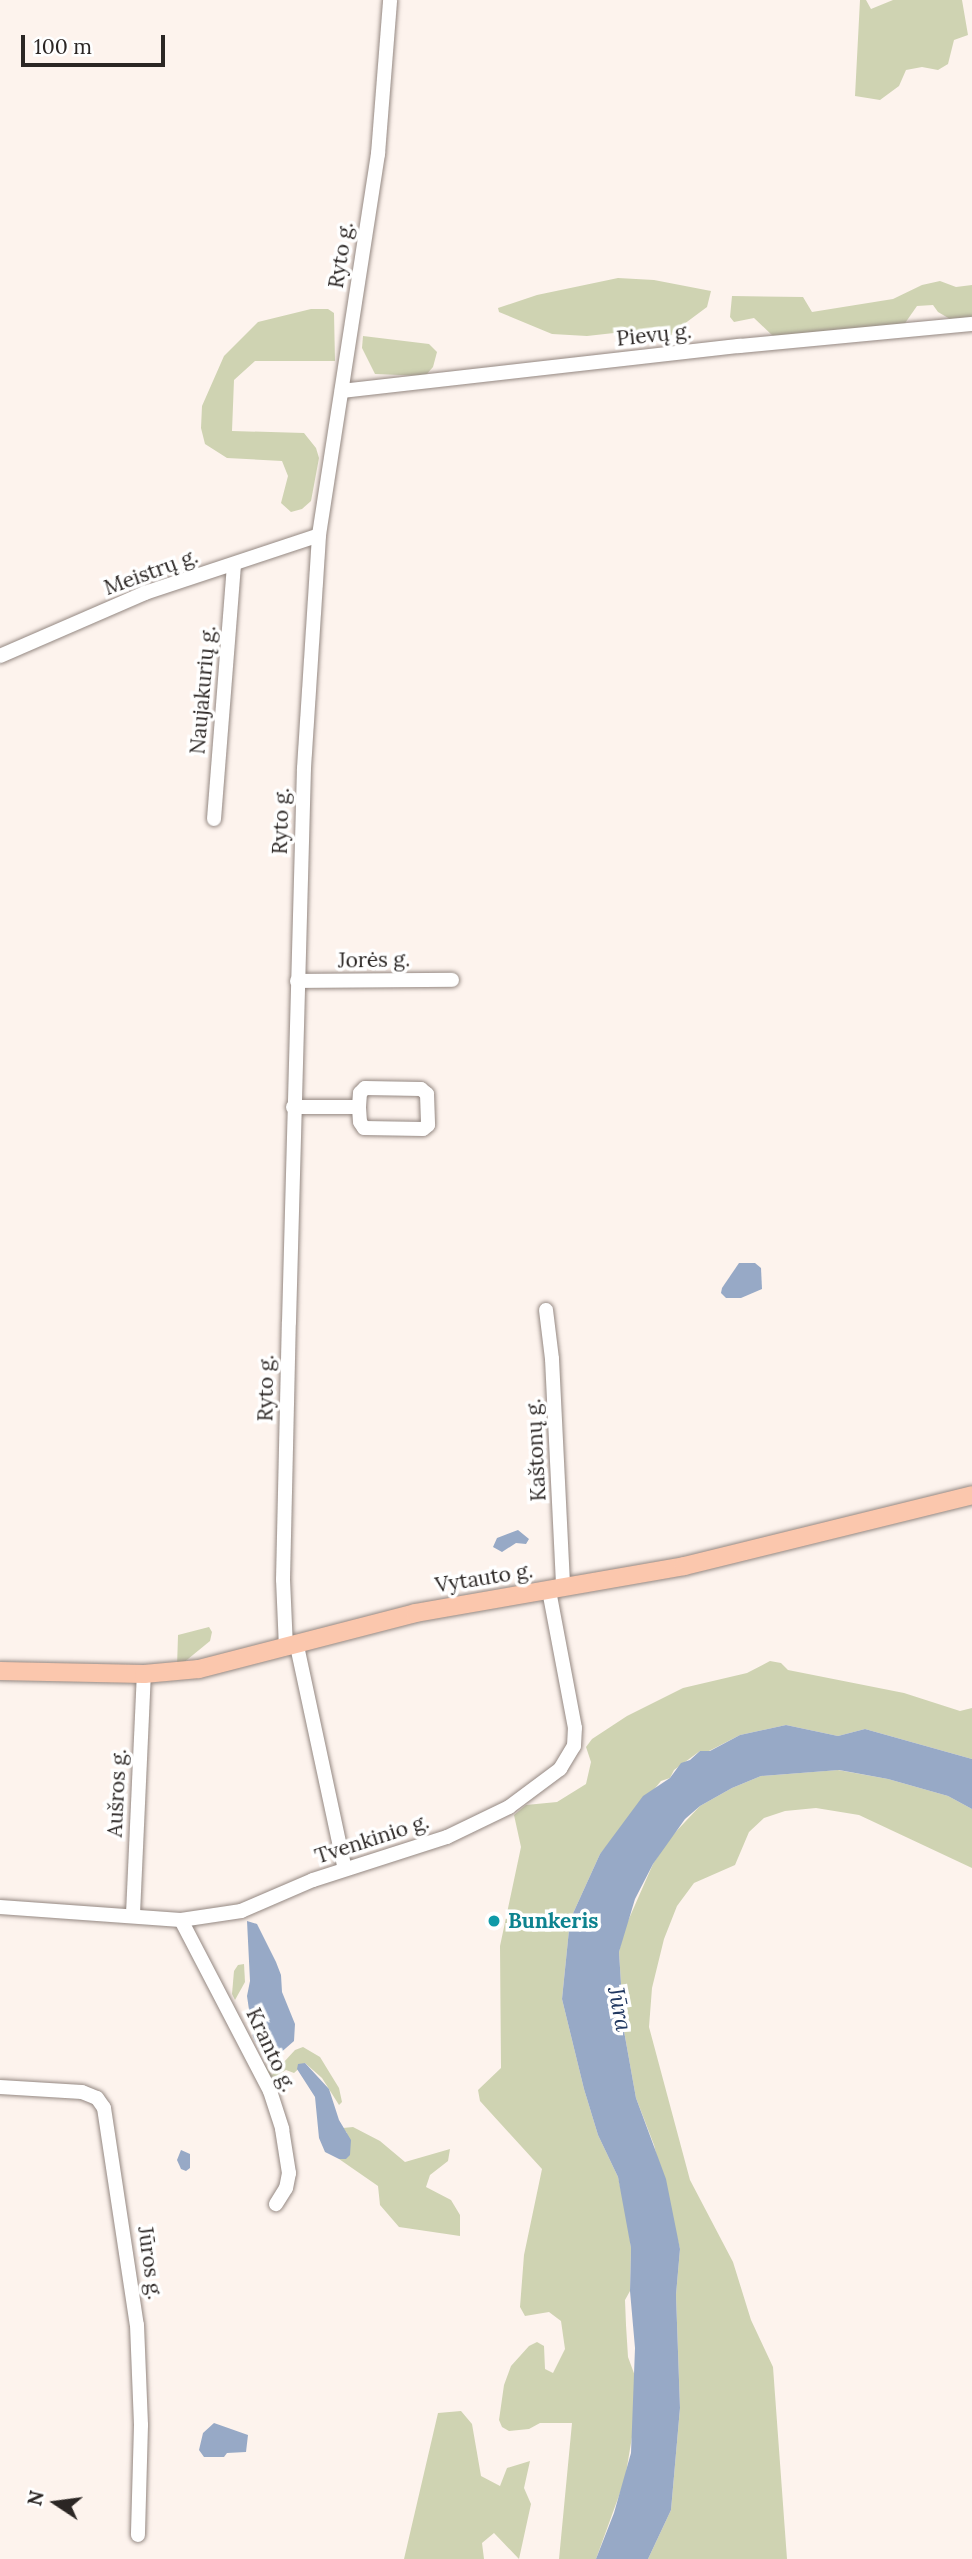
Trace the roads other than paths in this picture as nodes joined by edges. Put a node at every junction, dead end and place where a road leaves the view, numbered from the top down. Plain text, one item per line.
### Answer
1 (390, 0) edge
2 (972, 324) edge
3 (342, 391) junction
4 (319, 535) junction
5 (234, 565) junction
6 (0, 656) edge
7 (214, 819) dead end
8 (452, 980) dead end
9 (297, 981) junction
10 (293, 1107) junction
11 (359, 1107) junction
12 (546, 1310) dead end
13 (972, 1495) edge
14 (556, 1589) junction
15 (292, 1647) junction
16 (0, 1671) edge
17 (144, 1674) junction
18 (345, 1869) junction
19 (0, 1907) edge
20 (133, 1914) junction
21 (181, 1920) junction
22 (0, 2087) edge
23 (276, 2204) dead end
24 (138, 2535) dead end

1 - 3 street, Ryto g.
2 - 3 street, Pievų g.
3 - 4 street, Ryto g.
4 - 5 street, Meistrų g.
4 - 9 street, Ryto g.
5 - 6 street, Meistrų g.
5 - 7 street, Naujakurių g.
8 - 9 street, Jorės g.
9 - 10 street, Ryto g.
10 - 11 street
10 - 15 street, Ryto g.
11 - 11 street
12 - 14 street, Kaštonų g.
13 - 14 main road, Vytauto g.
14 - 15 main road, Vytauto g.
14 - 18 street, Tvenkinio g.
15 - 17 main road, Vytauto g.
15 - 18 street, Ryto g.
16 - 17 main road, Vytauto g.
17 - 20 street, Aušros g.
18 - 21 street, Tvenkinio g.
19 - 20 street, Tvenkinio g.
20 - 21 street, Tvenkinio g.
21 - 23 street, Kranto g.
22 - 24 street, Jūros g.

